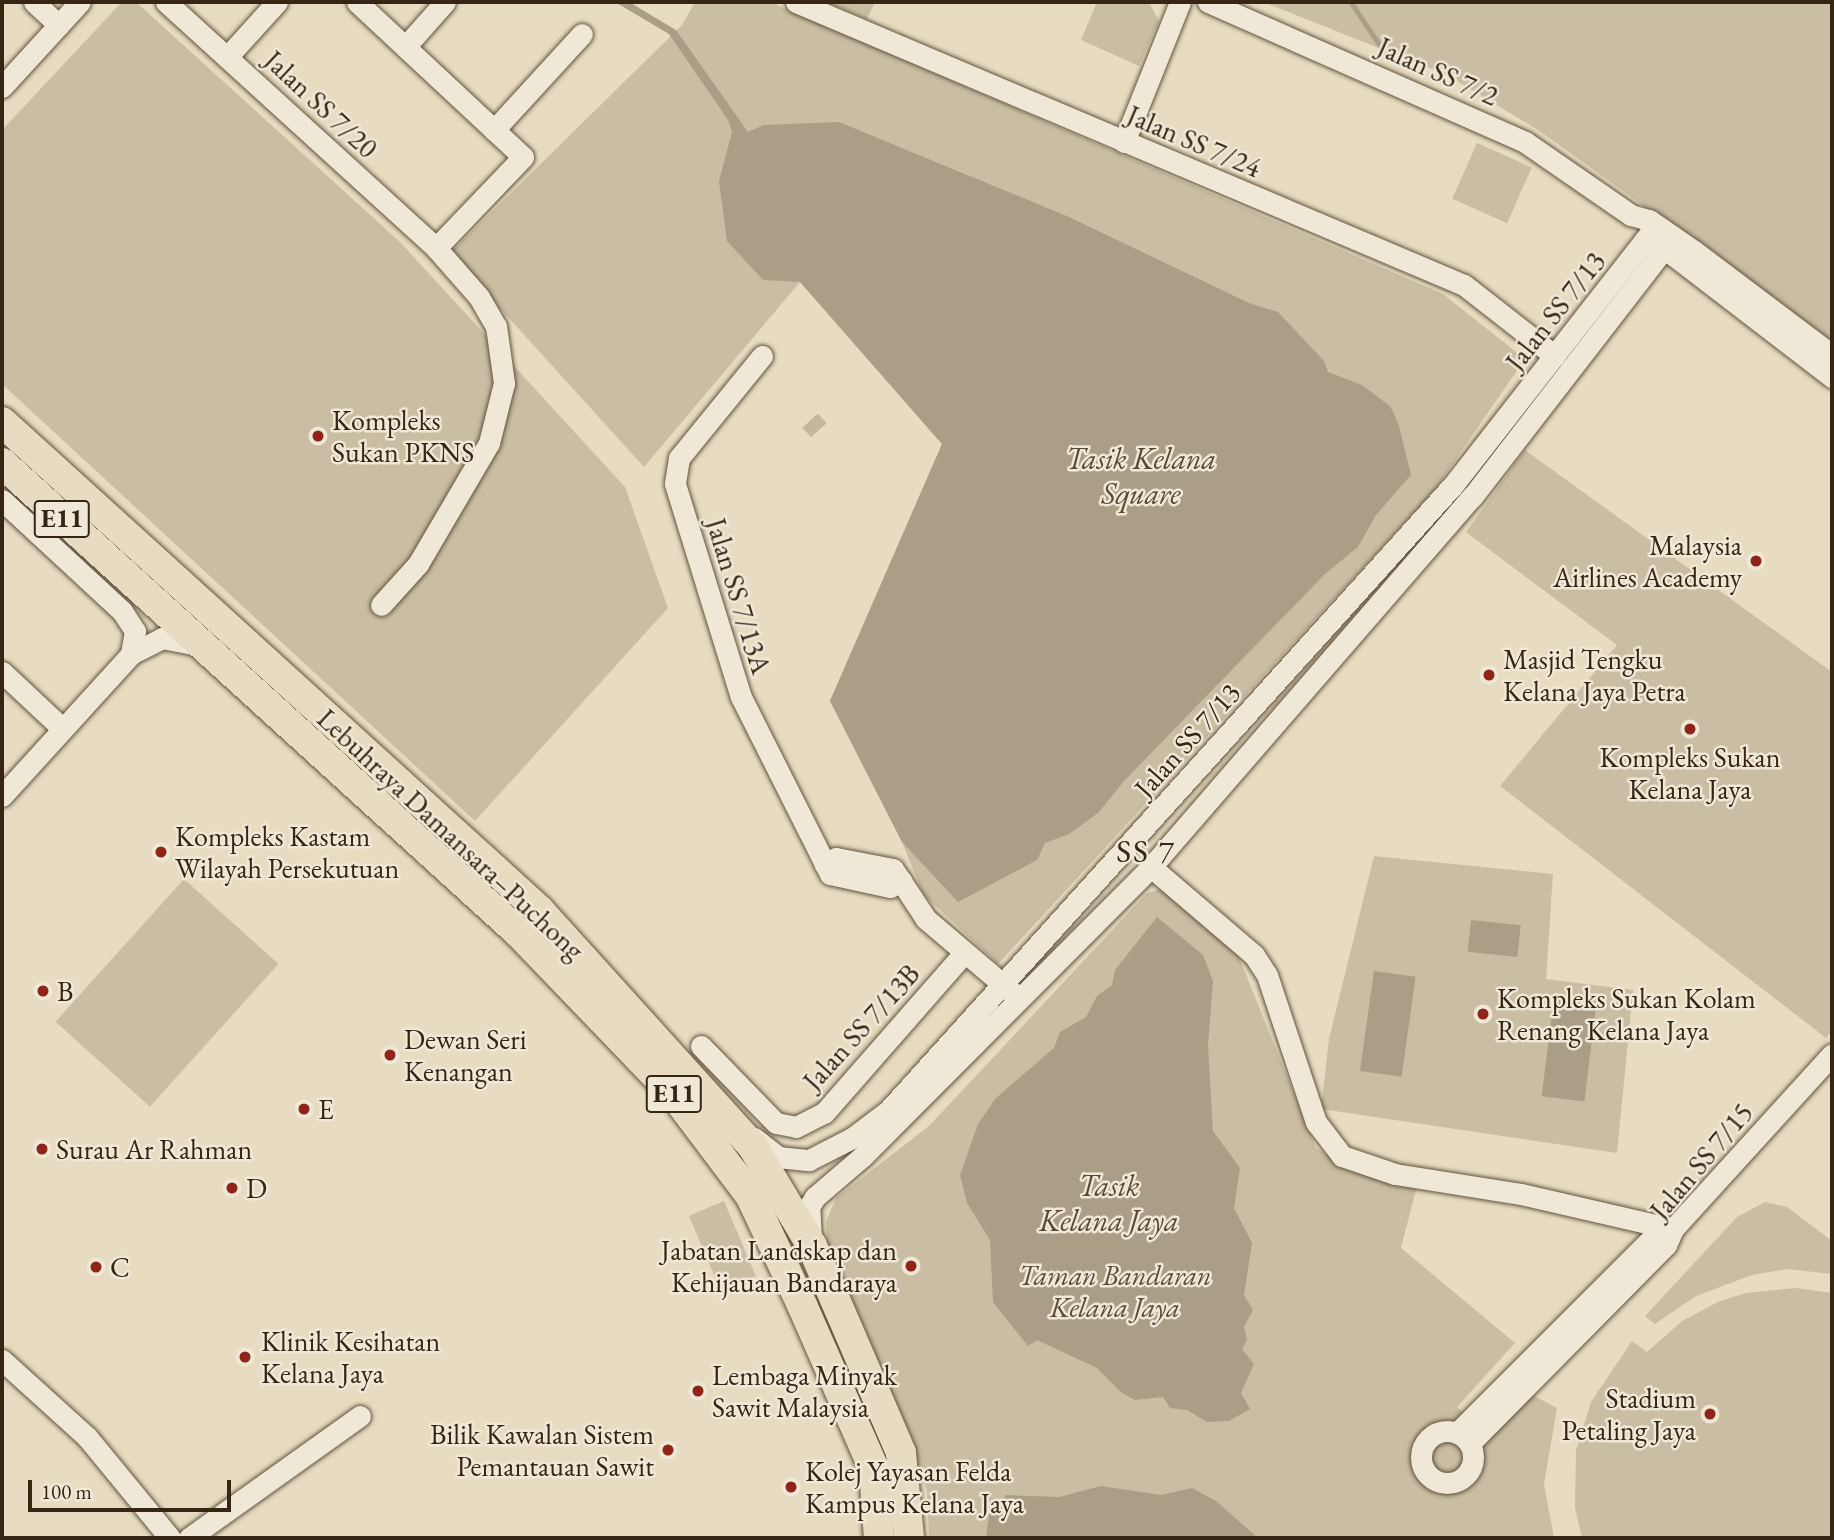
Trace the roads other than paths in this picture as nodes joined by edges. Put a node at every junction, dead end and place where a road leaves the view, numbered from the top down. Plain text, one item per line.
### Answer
1 (34, 2) edge
2 (166, 2) edge
3 (277, 2) edge
4 (357, 2) edge
5 (445, 2) edge
6 (796, 2) edge
7 (1180, 2) edge
8 (1208, 2) edge
9 (77, 3) edge
10 (59, 25) junction
11 (582, 34) dead end
12 (405, 47) junction
13 (228, 56) junction
14 (2, 87) edge
15 (494, 130) junction
16 (1124, 142) junction
17 (1651, 230) junction
18 (1669, 243) junction
19 (436, 248) junction
20 (1832, 355) edge
21 (762, 356) dead end
22 (1555, 356) junction
23 (1832, 377) edge
24 (1522, 400) junction
25 (1543, 404) junction
26 (2, 422) edge
27 (2, 463) edge
28 (2, 500) edge
29 (121, 574) junction
30 (382, 606) dead end
31 (201, 645) junction
32 (131, 654) junction
33 (2, 672) edge
34 (63, 729) junction
35 (2, 796) edge
36 (1151, 867) junction
37 (963, 954) junction
38 (1003, 988) junction
39 (1022, 999) junction
40 (701, 1046) dead end
41 (1832, 1054) edge
42 (707, 1093) junction
43 (1673, 1229) junction
44 (812, 1246) junction
45 (1585, 1319) junction
46 (2, 1360) edge
47 (2, 1376) edge
48 (360, 1416) dead end
49 (98, 1452) junction
50 (170, 1538) edge
51 (190, 1538) edge
52 (879, 1538) edge
53 (909, 1538) edge

1 - 10 street
2 - 13 street, Jalan SS 7/20
3 - 13 street
4 - 12 street
5 - 12 street
6 - 16 street, Jalan SS 7/24
7 - 16 street
8 - 17 street, Jalan SS 7/2
9 - 10 street
10 - 14 street
11 - 15 street
12 - 15 street
13 - 19 street, Jalan SS 7/20
15 - 19 street
16 - 22 street, Jalan SS 7/24
17 - 18 street, Jalan SS 7/2
17 - 22 street, Jalan SS 7/13
18 - 20 street, Jalan SS 7/2
18 - 23 street, Jalan SS 7/2
18 - 25 street, Jalan SS 7/13
19 - 30 street, Jalan SS 7/20
21 - 37 street, Jalan SS 7/13A
22 - 24 street, Jalan SS 7/13
24 - 25 street
24 - 38 street, Jalan SS 7/13
25 - 36 street, Jalan SS 7/13
26 - 42 highway, Lebuhraya Damansara–Puchong / E11
27 - 29 highway, Lebuhraya Damansara–Puchong / E11
28 - 32 street
29 - 31 highway, Lebuhraya Damansara–Puchong / E11
29 - 32 street
31 - 32 street
31 - 52 highway, Lebuhraya Damansara–Puchong / E11
32 - 34 street
33 - 34 street
34 - 35 street
36 - 39 street, Jalan SS 7/13
36 - 43 street
37 - 38 street, Jalan SS 7/13A
37 - 40 street, Jalan SS 7/13B
38 - 39 street, Jalan SS 7/13A
38 - 42 street, Jalan SS 7/13
39 - 44 street, Jalan SS 7/13
41 - 43 street, Jalan SS 7/15
42 - 44 highway, Lebuhraya Damansara–Puchong / E11
43 - 45 street, Jalan SS 7/15
43 - 45 street
44 - 53 highway, Lebuhraya Damansara–Puchong / E11
45 - 45 street
46 - 49 street
47 - 49 street
48 - 51 street
49 - 50 street

